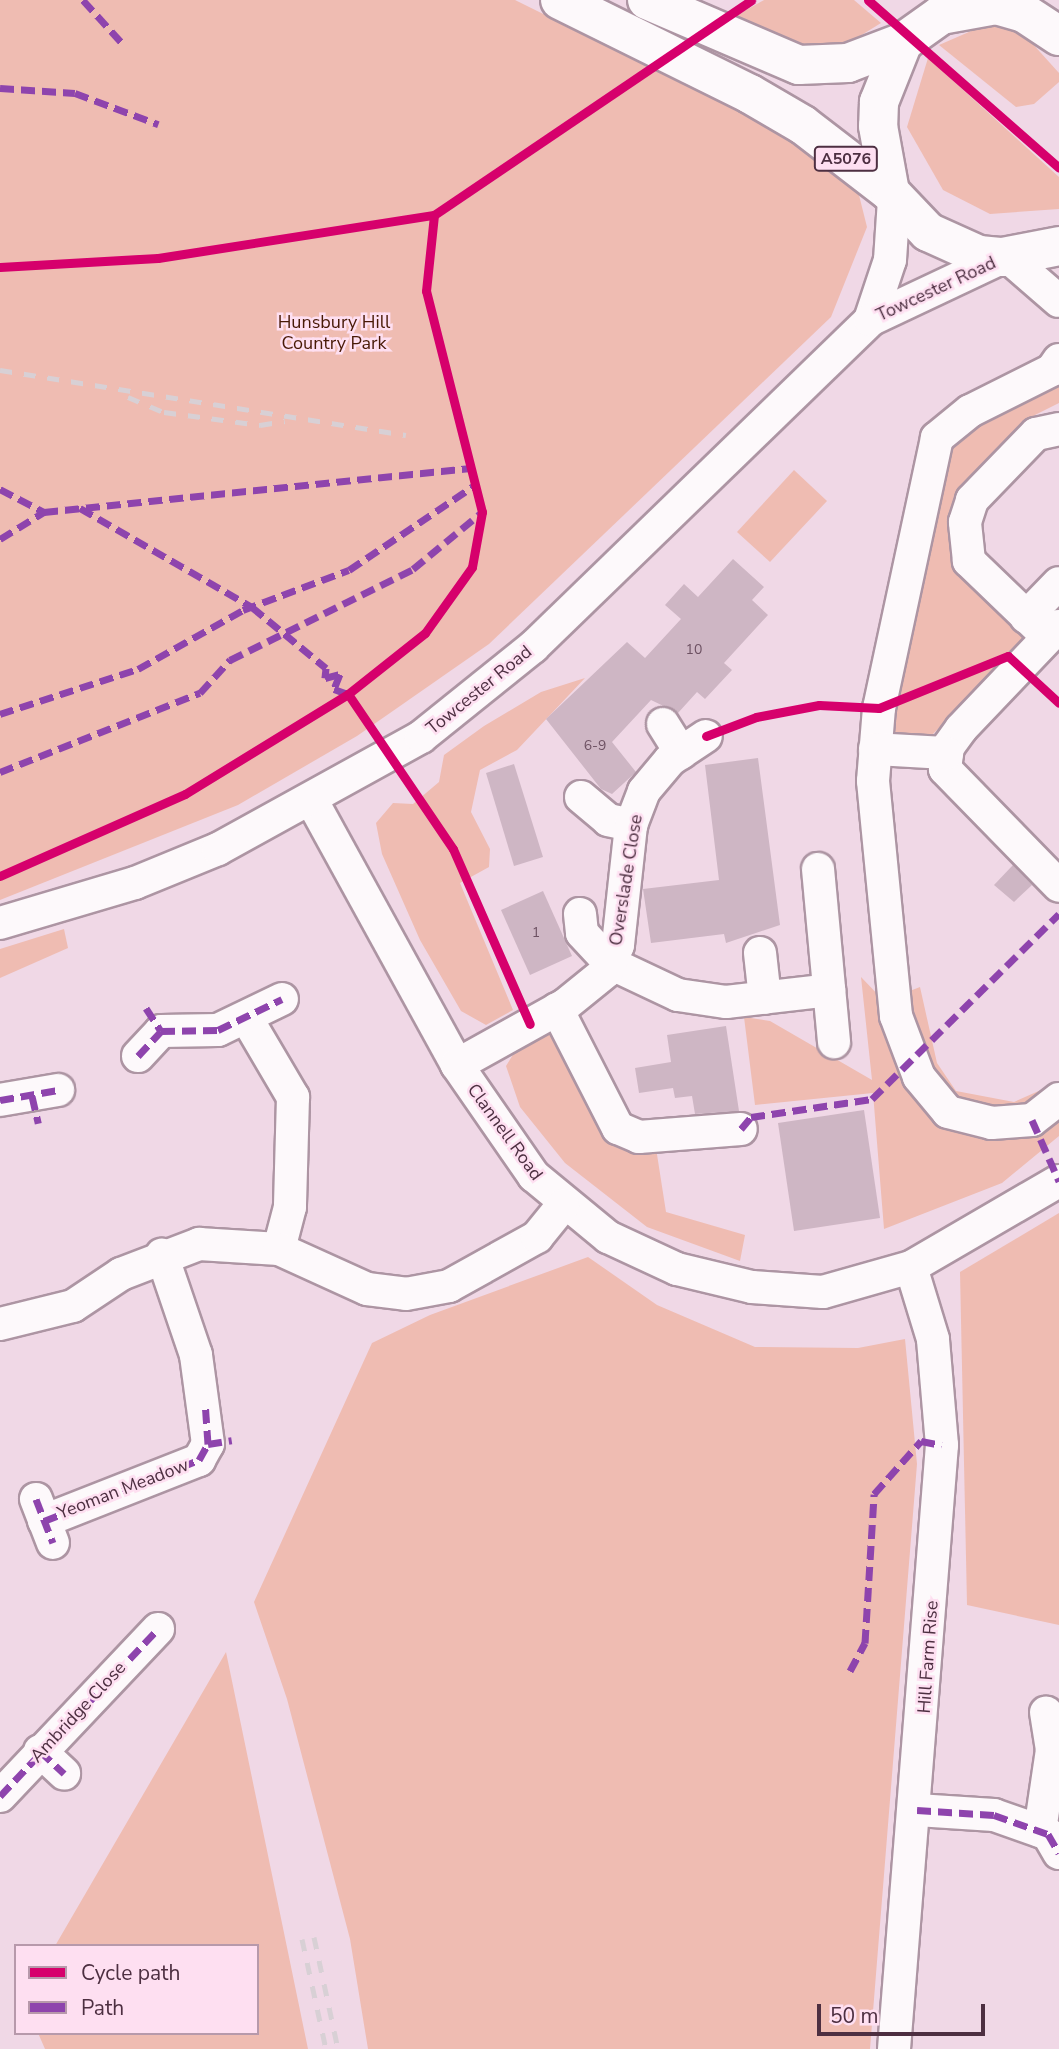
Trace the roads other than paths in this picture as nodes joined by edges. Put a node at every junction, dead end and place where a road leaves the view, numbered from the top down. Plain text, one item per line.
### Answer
1 (560, 0) edge
2 (647, 0) edge
3 (1059, 36) edge
4 (903, 42) junction
5 (892, 196) junction
6 (1059, 246) edge
7 (1006, 257) junction
8 (1059, 301) edge
9 (870, 320) junction
10 (1059, 360) edge
11 (1059, 429) edge
12 (1059, 583) edge
13 (1044, 627) edge
14 (663, 724) dead end
15 (875, 749) junction
16 (947, 753) junction
17 (581, 797) dead end
18 (312, 801) junction
19 (631, 825) junction
20 (818, 869) dead end
21 (1059, 886) edge
22 (580, 914) dead end
23 (0, 923) edge
24 (760, 953) dead end
25 (610, 963) junction
26 (829, 990) junction
27 (765, 998) junction
28 (282, 999) dead end
29 (557, 1009) junction
30 (247, 1019) junction
31 (834, 1042) dead end
32 (138, 1056) dead end
33 (457, 1065) junction
34 (1059, 1099) edge
35 (0, 1100) edge
36 (43, 1103) dead end
37 (741, 1129) dead end
38 (1059, 1181) edge
39 (563, 1205) junction
40 (279, 1250) junction
41 (162, 1255) junction
42 (911, 1267) junction
43 (1, 1317) edge
44 (44, 1521) dead end
45 (158, 1629) dead end
46 (1046, 1712) dead end
47 (40, 1751) junction
48 (64, 1773) dead end
49 (0, 1797) edge
50 (917, 1810) junction
51 (1049, 1842) edge
52 (894, 2049) edge

1 - 5 highway, A5076
2 - 4 highway
3 - 4 highway
4 - 5 highway
5 - 7 highway
5 - 9 street, Towcester Road
6 - 7 highway
7 - 8 street
7 - 9 street, Towcester Road
9 - 18 street, Towcester Road
10 - 15 street
11 - 13 street
12 - 13 street
13 - 16 street
14 - 19 street, Overslade Close
15 - 16 street
15 - 34 street
16 - 21 street
17 - 19 street
18 - 23 street, Towcester Road
18 - 33 street, Clannell Road
19 - 25 street, Overslade Close
20 - 26 street
22 - 25 street
24 - 27 street
25 - 27 street
25 - 29 street, Overslade Close
26 - 27 street
26 - 31 street
28 - 30 street
29 - 33 street, Overslade Close
29 - 37 street
30 - 32 street
30 - 40 street
33 - 39 street, Clannell Road
35 - 36 street
38 - 42 street, Clannell Road
39 - 40 street
39 - 42 street, Clannell Road
40 - 41 street
41 - 43 street
41 - 44 street, Yeoman Meadow
42 - 50 street, Hill Farm Rise
45 - 47 street, Ambridge Close
46 - 51 street
47 - 48 street
47 - 49 street, Ambridge Close
50 - 51 street
50 - 52 street, Hill Farm Rise

